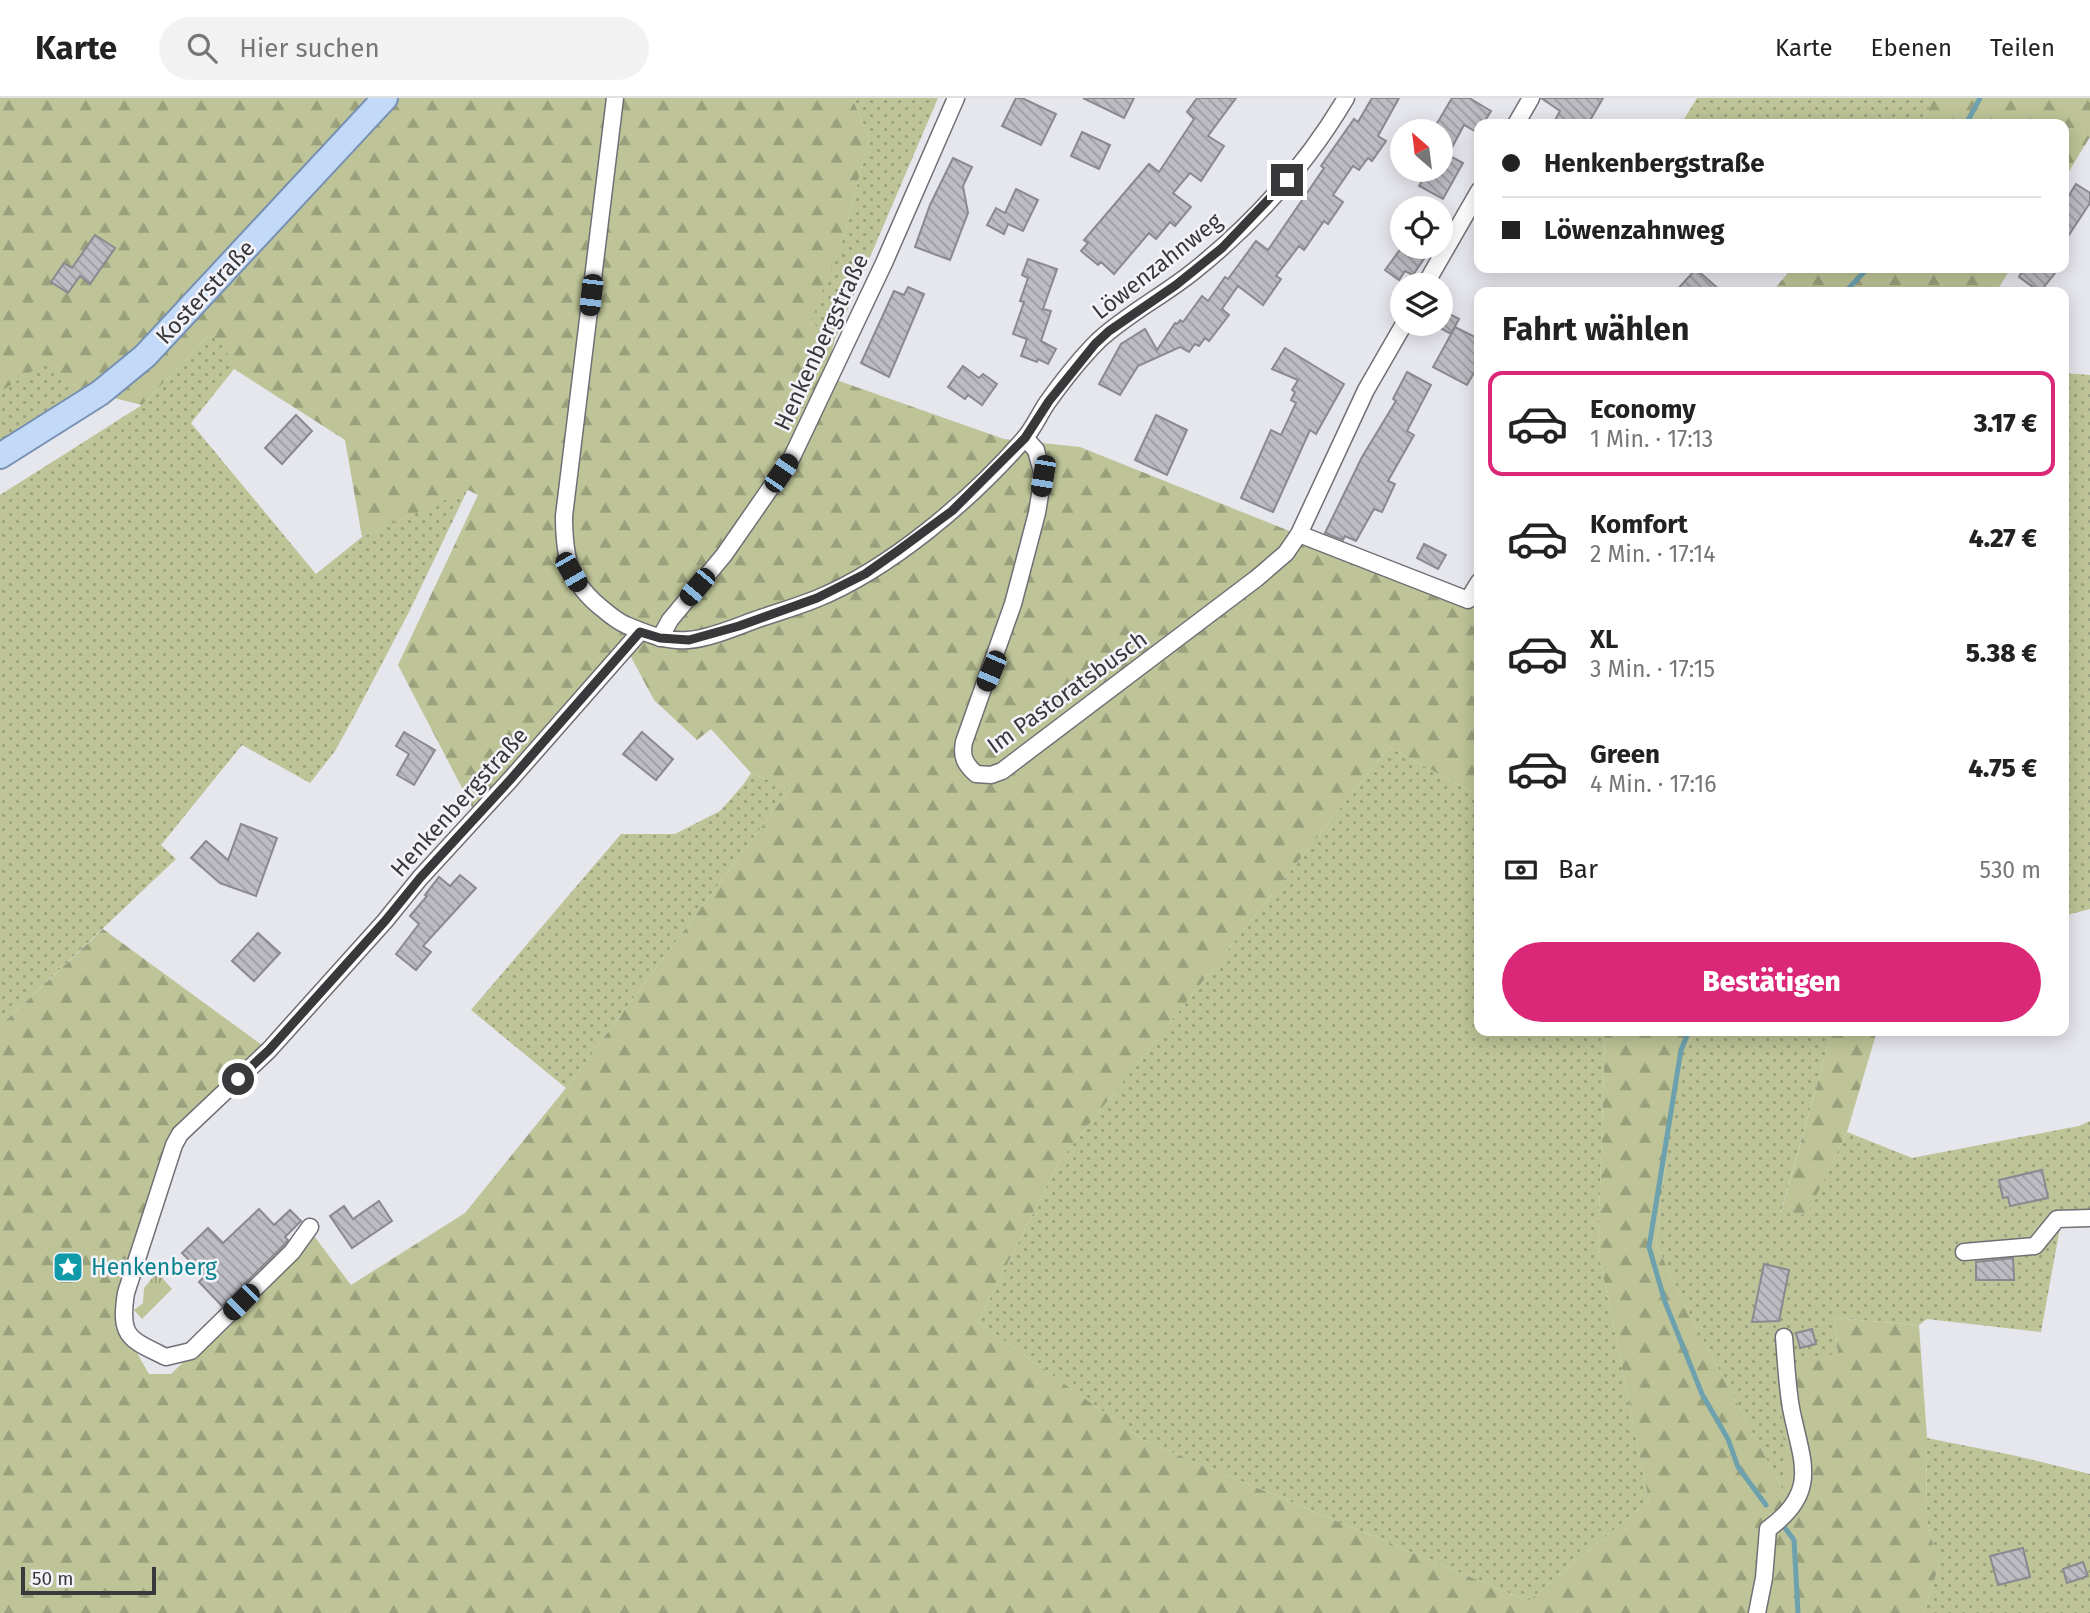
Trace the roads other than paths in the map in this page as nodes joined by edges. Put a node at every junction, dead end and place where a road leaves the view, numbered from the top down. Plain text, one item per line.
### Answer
1 (385, 98) edge
2 (615, 98) edge
3 (956, 98) edge
4 (1346, 98) edge
5 (1531, 98) edge
6 (1519, 119) edge
7 (1474, 200) edge
8 (1432, 273) edge
9 (1397, 336) edge
10 (1025, 438) junction
11 (0, 456) edge
12 (1299, 534) junction
13 (1474, 590) edge
14 (640, 632) junction
15 (660, 638) junction
16 (2090, 1218) edge
17 (310, 1227) dead end
18 (1964, 1252) dead end
19 (1784, 1337) dead end
20 (1757, 1613) edge

1 - 11 main road, Kosterstraße
2 - 14 street
3 - 15 street, Henkenbergstraße
4 - 10 street, Löwenzahnweg
5 - 6 street
7 - 8 street
9 - 12 street, Im Pastoratsbusch
10 - 12 street, Im Pastoratsbusch
10 - 15 street
12 - 13 street
14 - 15 street
14 - 17 street, Henkenbergstraße
16 - 18 street
19 - 20 street

